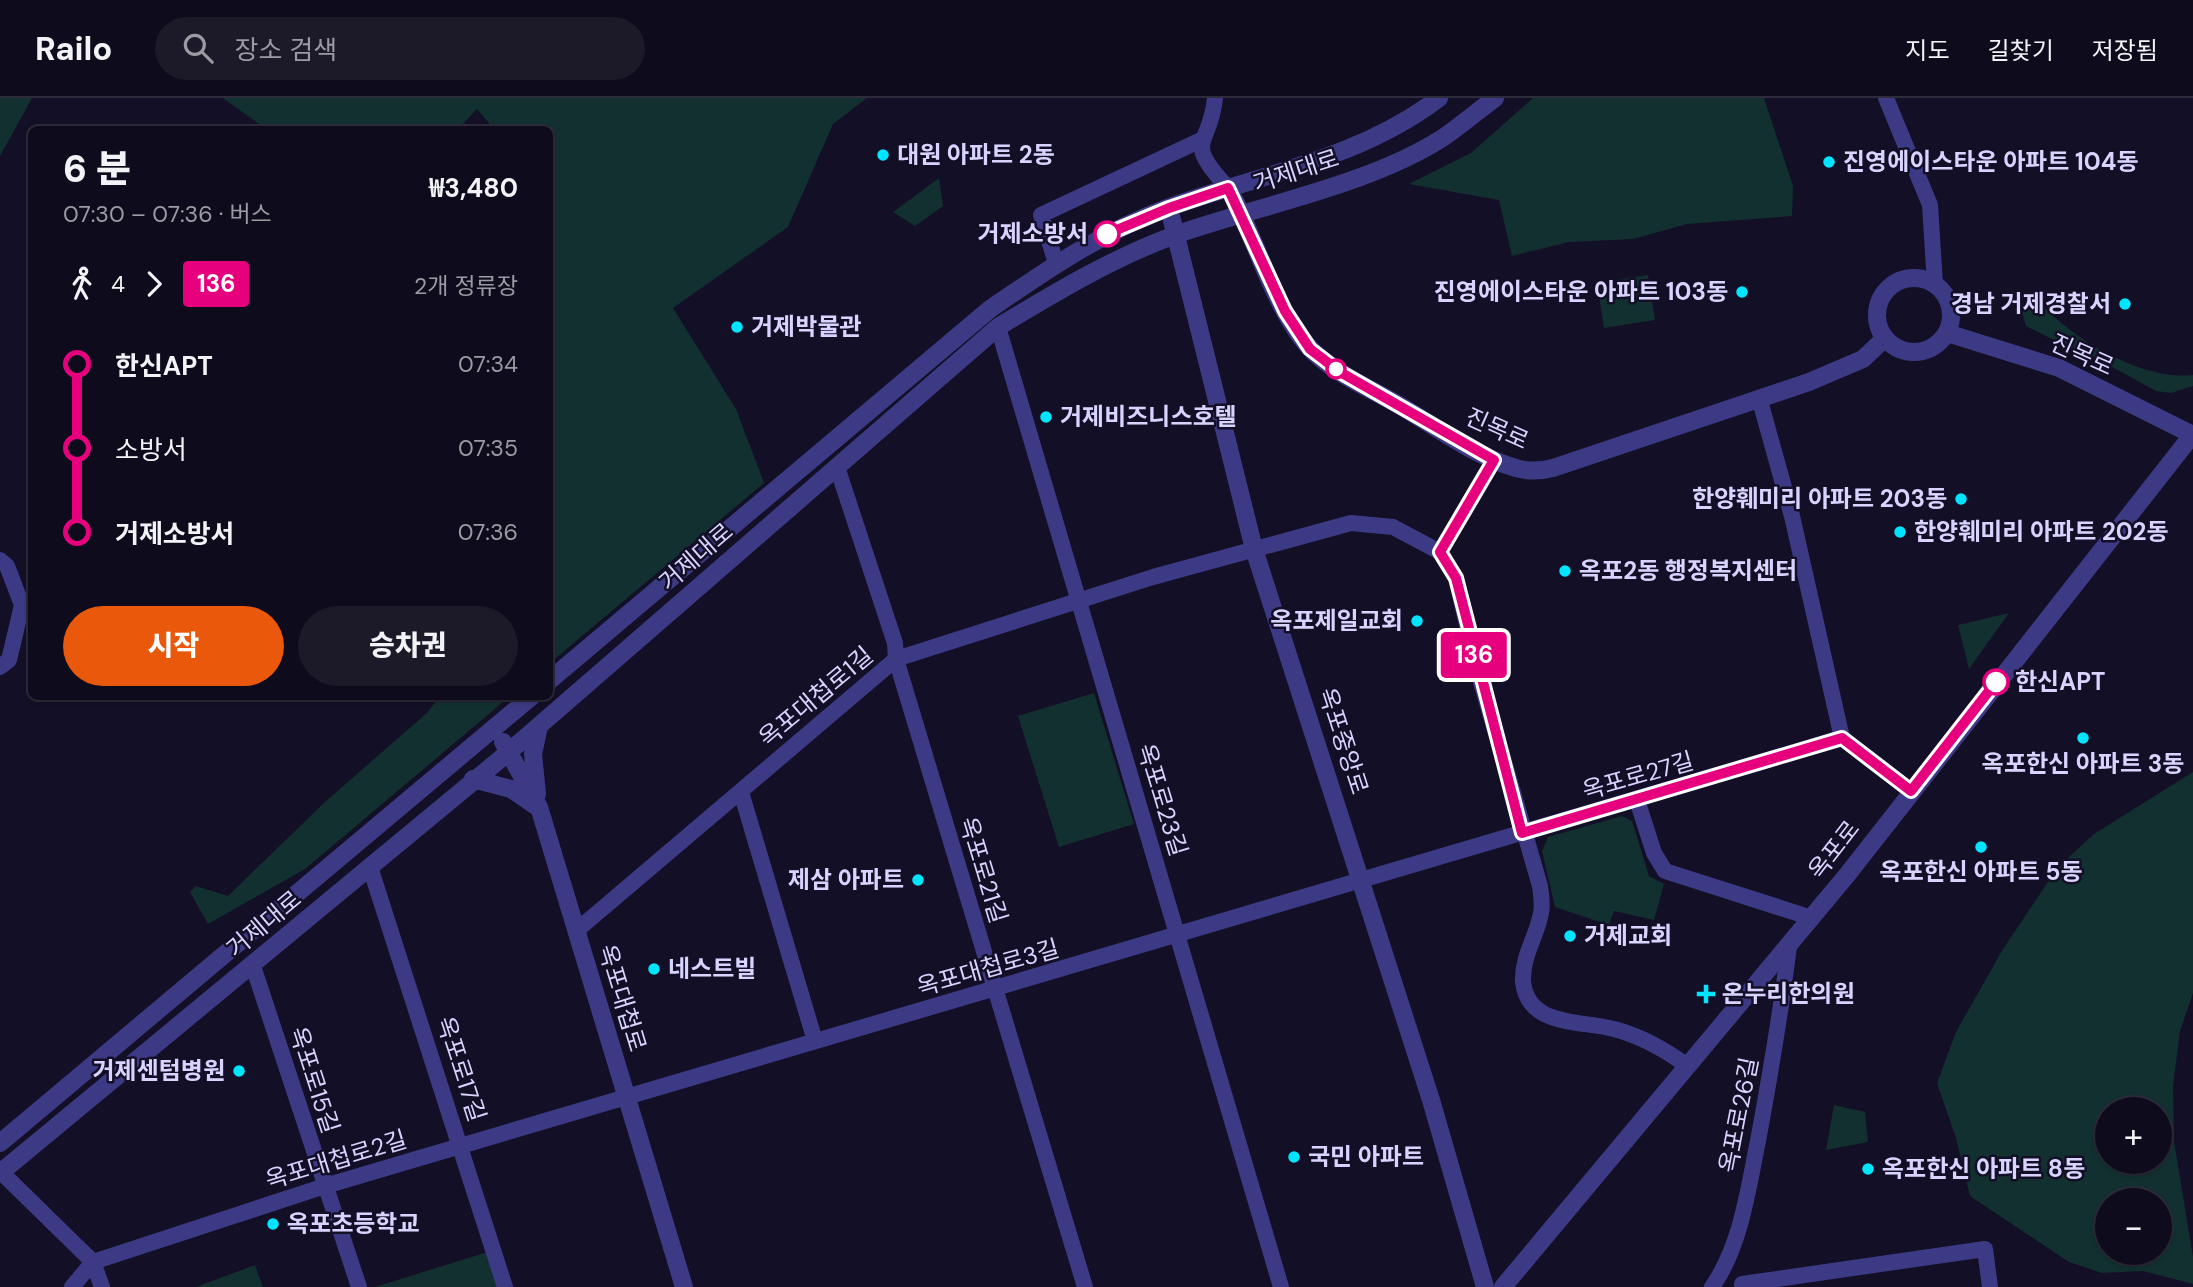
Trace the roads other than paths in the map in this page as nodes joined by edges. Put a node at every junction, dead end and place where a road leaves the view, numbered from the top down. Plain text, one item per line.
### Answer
1 (1215, 98) edge
2 (1439, 98) edge
3 (1495, 98) edge
4 (1886, 98) edge
5 (1201, 140) junction
6 (1228, 188) junction
7 (1169, 208) junction
8 (1243, 214) junction
9 (1178, 234) junction
10 (1056, 263) junction
11 (1935, 285) junction
12 (998, 327) junction
13 (1947, 333) junction
14 (1885, 338) junction
15 (1760, 401) junction
16 (2193, 434) edge
17 (1494, 460) junction
18 (837, 467) junction
19 (1254, 549) junction
20 (1440, 552) junction
21 (0, 560) edge
22 (1078, 600) junction
23 (896, 659) junction
24 (0, 667) edge
25 (553, 677) edge
26 (527, 700) edge
27 (539, 726) junction
28 (494, 731) junction
29 (1842, 738) junction
30 (510, 751) junction
31 (473, 779) junction
32 (1911, 791) junction
33 (741, 792) junction
34 (1637, 800) junction
35 (539, 807) junction
36 (1522, 833) junction
37 (370, 867) junction
38 (1362, 879) junction
39 (1812, 918) junction
40 (576, 931) junction
41 (1179, 936) junction
42 (1789, 946) junction
43 (253, 966) junction
44 (995, 989) junction
45 (815, 1041) junction
46 (1686, 1065) junction
47 (627, 1098) junction
48 (0, 1143) edge
49 (462, 1146) junction
50 (0, 1172) edge
51 (325, 1186) junction
52 (93, 1262) junction
53 (1723, 1272) junction
54 (1743, 1286) edge
55 (72, 1287) edge
56 (102, 1287) edge
57 (359, 1287) edge
58 (505, 1287) edge
59 (684, 1287) edge
60 (1085, 1287) edge
61 (1281, 1287) edge
62 (1485, 1287) edge
63 (1503, 1287) edge
64 (1712, 1287) edge
65 (1990, 1287) edge

1 - 5 street
2 - 6 street, 거제대로
3 - 8 street, 거제대로
4 - 11 street
5 - 6 street
5 - 10 street
6 - 7 street, 거제대로
6 - 8 street, 진목로
7 - 9 street, 옥포중앙로
7 - 10 street, 거제대로
8 - 9 street, 거제대로
8 - 17 street, 진목로
9 - 12 street, 거제대로
9 - 19 street, 옥포중앙로
10 - 25 street, 거제대로
11 - 13 street
11 - 14 street
12 - 18 street, 거제대로
12 - 22 street, 옥포로23길
13 - 14 street
13 - 16 street, 진목로
14 - 15 street, 진목로
15 - 17 street, 진목로
15 - 29 street
16 - 32 street, 옥포로
17 - 20 street
18 - 23 street, 옥포로21길
18 - 27 street, 거제대로
19 - 20 street, 옥포대첩로1길
19 - 22 street, 옥포대첩로1길
19 - 38 street, 옥포중앙로
20 - 36 street
21 - 24 street
22 - 23 street, 옥포대첩로1길
22 - 41 street, 옥포로23길
23 - 33 street, 옥포대첩로1길
23 - 44 street, 옥포로21길
26 - 28 street, 거제대로
27 - 30 street, 거제대로
27 - 35 street
28 - 30 street, 옥포대첩로
28 - 48 street, 거제대로
29 - 32 street
29 - 34 street, 옥포로27길
30 - 31 street, 거제대로
30 - 35 street, 옥포대첩로
31 - 35 street
31 - 37 street, 거제대로
32 - 39 street, 옥포로
33 - 40 street, 옥포대첩로1길
33 - 45 street
34 - 36 street, 옥포로27길
34 - 39 street
35 - 40 street, 옥포대첩로
36 - 38 street, 옥포로27길
36 - 46 street
37 - 43 street, 거제대로
37 - 49 street, 옥포로17길
38 - 41 street, 옥포대첩로3길
38 - 62 street, 옥포중앙로
39 - 42 street, 옥포로
40 - 47 street, 옥포대첩로
41 - 44 street, 옥포대첩로3길
41 - 61 street, 옥포로23길
42 - 46 street, 옥포로
42 - 53 street, 옥포로26길
43 - 50 street, 거제대로
43 - 51 street, 옥포로15길
44 - 45 street, 옥포대첩로3길
44 - 60 street, 옥포로21길
45 - 47 street, 옥포대첩로3길
46 - 63 street, 옥포로
47 - 49 street, 옥포대첩로2길
47 - 59 street, 옥포대첩로
49 - 51 street, 옥포대첩로2길
49 - 58 street, 옥포로17길
50 - 52 street
51 - 52 street, 옥포대첩로2길
51 - 57 street, 옥포로15길
52 - 55 street
52 - 56 street
53 - 54 street
53 - 64 street, 옥포로26길
54 - 65 street

